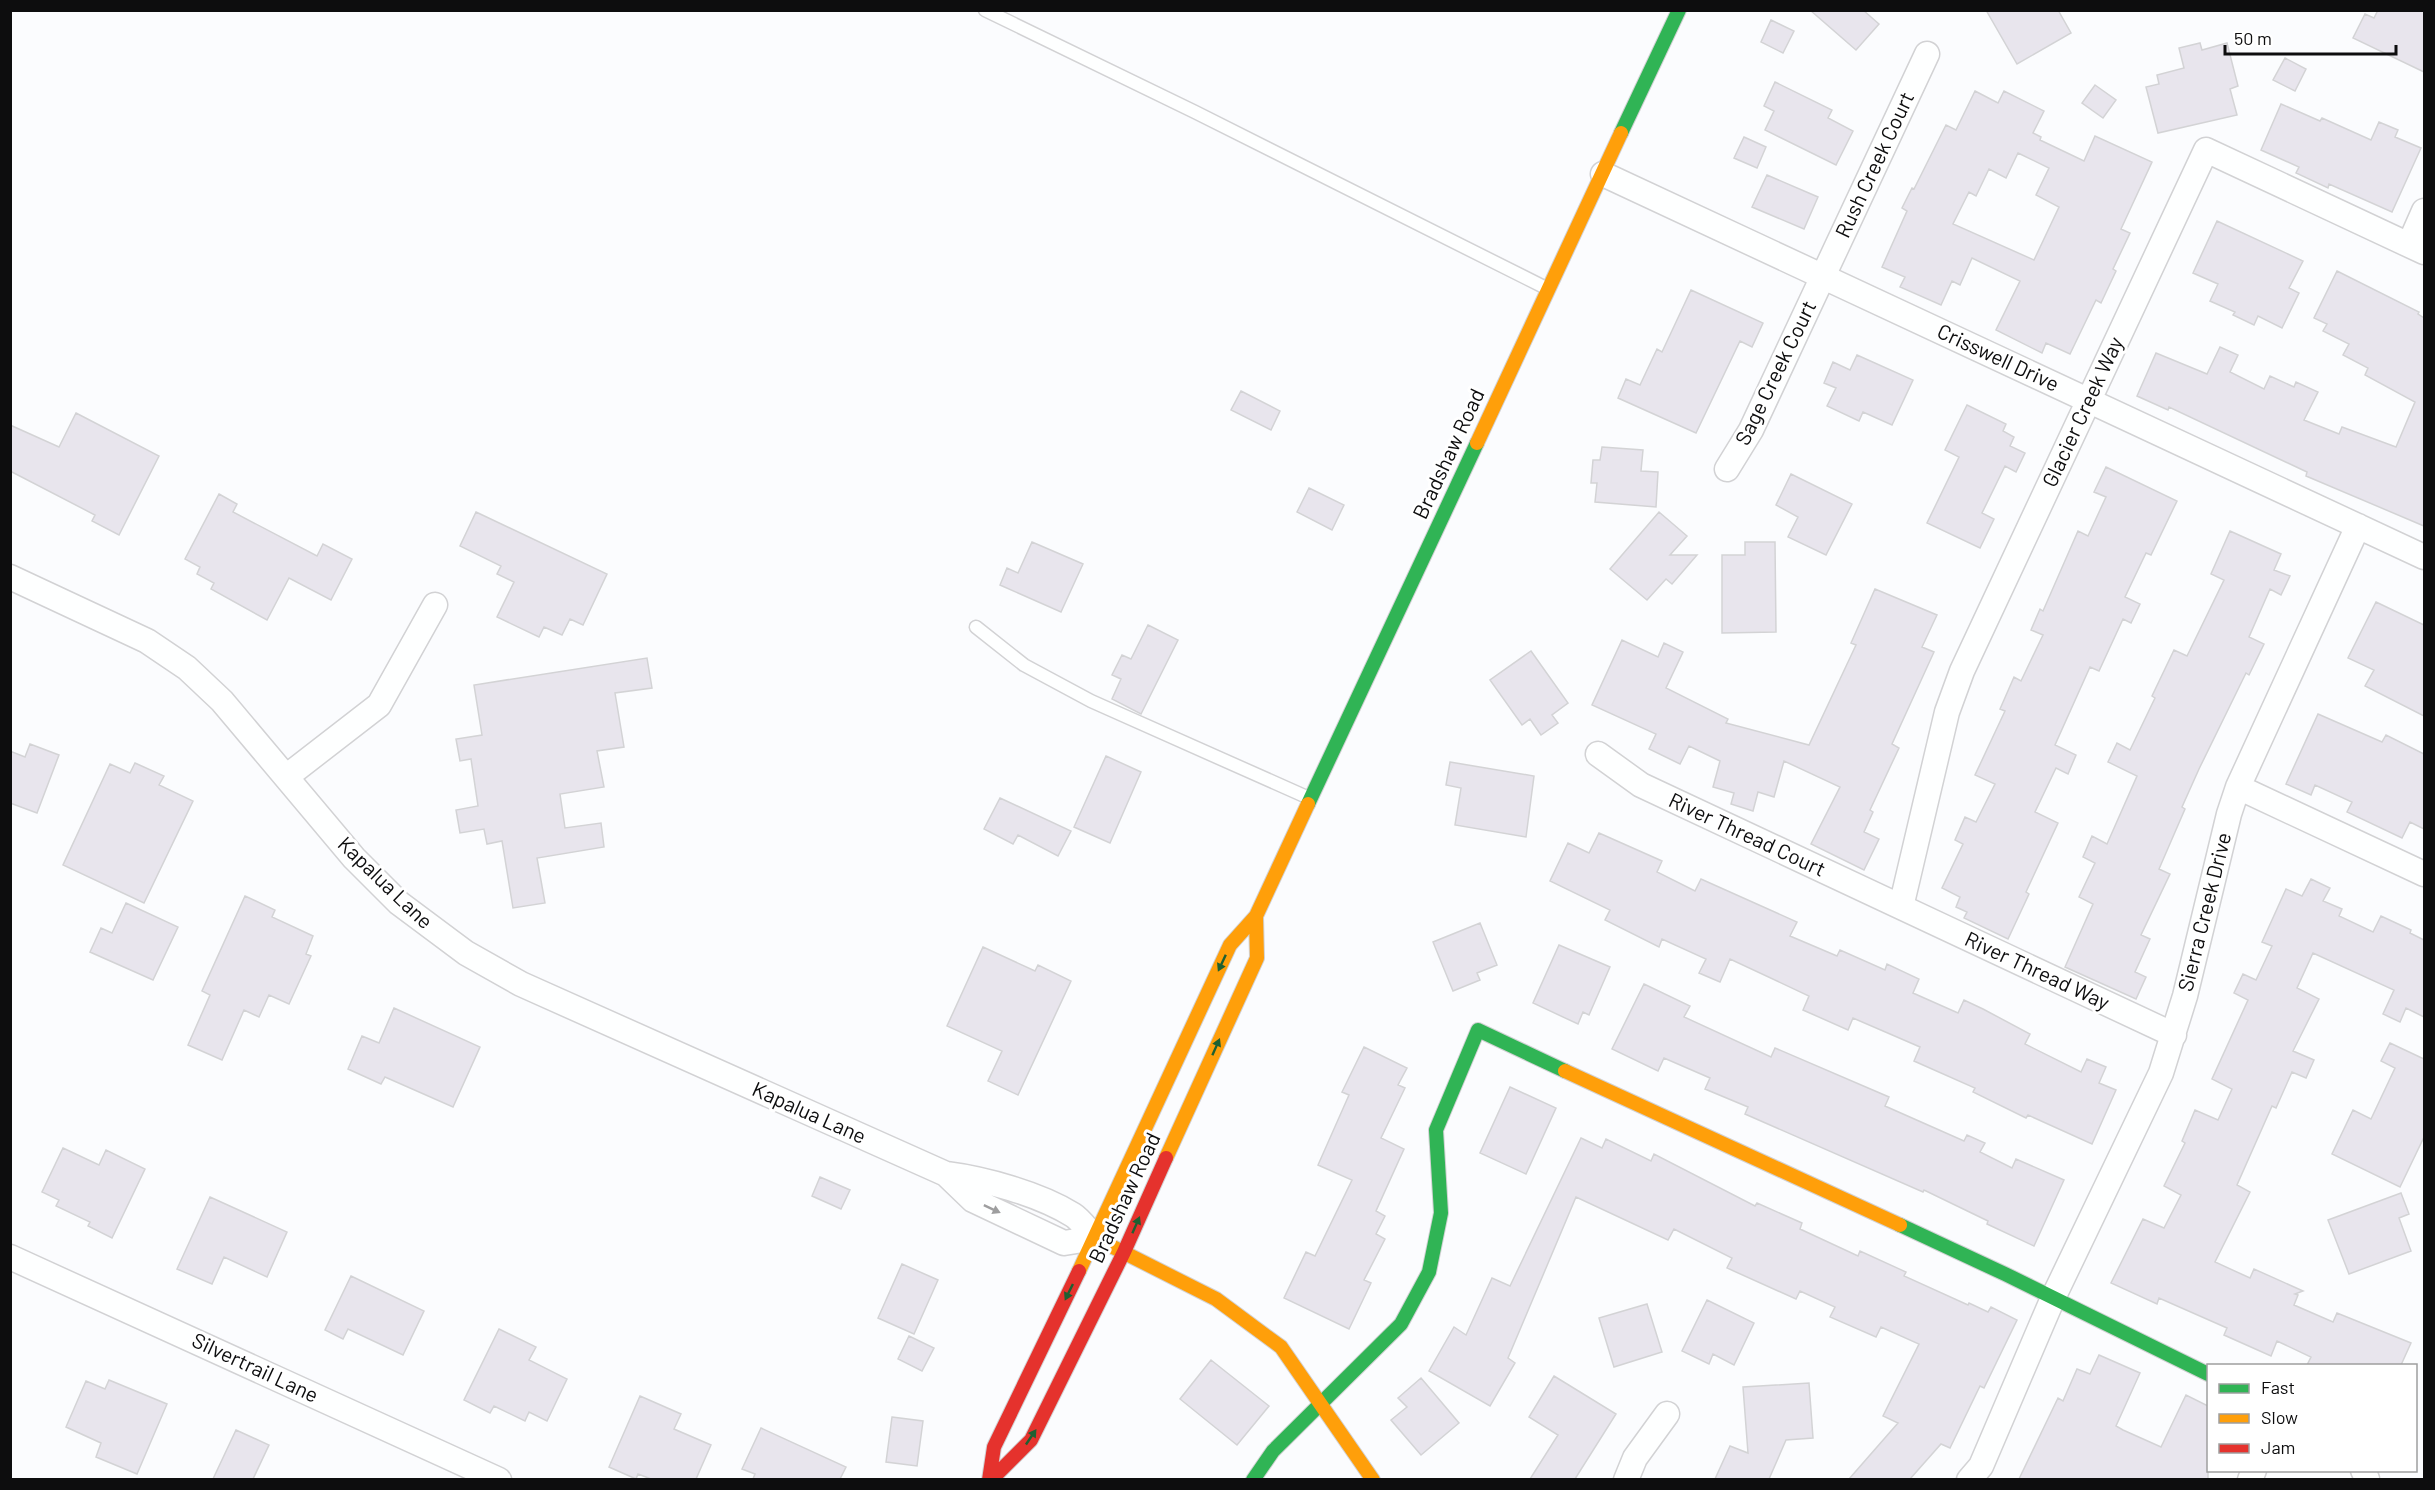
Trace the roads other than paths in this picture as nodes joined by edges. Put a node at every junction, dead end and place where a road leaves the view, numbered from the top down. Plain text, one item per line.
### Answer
1 (985, 10) edge
2 (1679, 10) edge
3 (1927, 54) dead end
4 (1603, 174) junction
5 (2424, 212) edge
6 (2417, 248) edge
7 (1823, 277) junction
8 (1549, 289) junction
9 (2088, 400) junction
10 (1727, 469) dead end
11 (2358, 526) junction
12 (2424, 557) edge
13 (10, 577) edge
14 (435, 605) dead end
15 (976, 627) dead end
16 (1598, 754) dead end
17 (286, 777) junction
18 (2238, 787) junction
19 (1311, 798) junction
20 (2424, 874) edge
21 (1900, 907) junction
22 (1256, 916) junction
23 (2174, 1035) junction
24 (1095, 1238) junction
25 (1124, 1252) junction
26 (10, 1257) edge
27 (2053, 1298) junction
28 (2207, 1374) edge
29 (1322, 1404) junction
30 (1667, 1414) dead end
31 (499, 1479) edge
32 (990, 1479) edge
33 (1253, 1479) edge
34 (1373, 1479) edge
35 (1626, 1479) edge
36 (1969, 1479) edge

1 - 8 lane
2 - 4 main road, Bradshaw Road
3 - 7 street, Rush Creek Court
4 - 7 street, Crisswell Drive
4 - 8 main road, Bradshaw Road
5 - 6 street
6 - 9 street, Glacier Creek Way
7 - 9 street, Crisswell Drive
7 - 10 street, Sage Creek Court
8 - 19 main road, Bradshaw Road
9 - 11 street, Crisswell Drive
9 - 21 street, Glacier Creek Way
11 - 12 street, Crisswell Drive
11 - 18 street, Sierra Creek Drive
13 - 17 street, Kapalua Lane
14 - 17 street
15 - 19 lane
16 - 21 street, River Thread Court
17 - 24 street, Kapalua Lane
18 - 20 street
18 - 23 street, Sierra Creek Drive
19 - 22 main road, Bradshaw Road
21 - 23 street, River Thread Way
22 -> 24 main road, Bradshaw Road
25 -> 22 main road, Bradshaw Road
23 - 27 street, Sierra Creek Drive
24 - 25 main road
24 -> 32 main road, Bradshaw Road
25 - 29 main road
32 -> 25 main road, Bradshaw Road
26 - 31 street, Silvertrail Lane
27 - 28 main road
27 - 29 main road
27 - 36 street, Sierra Creek Drive
29 - 33 main road
29 - 34 main road
30 - 35 street

